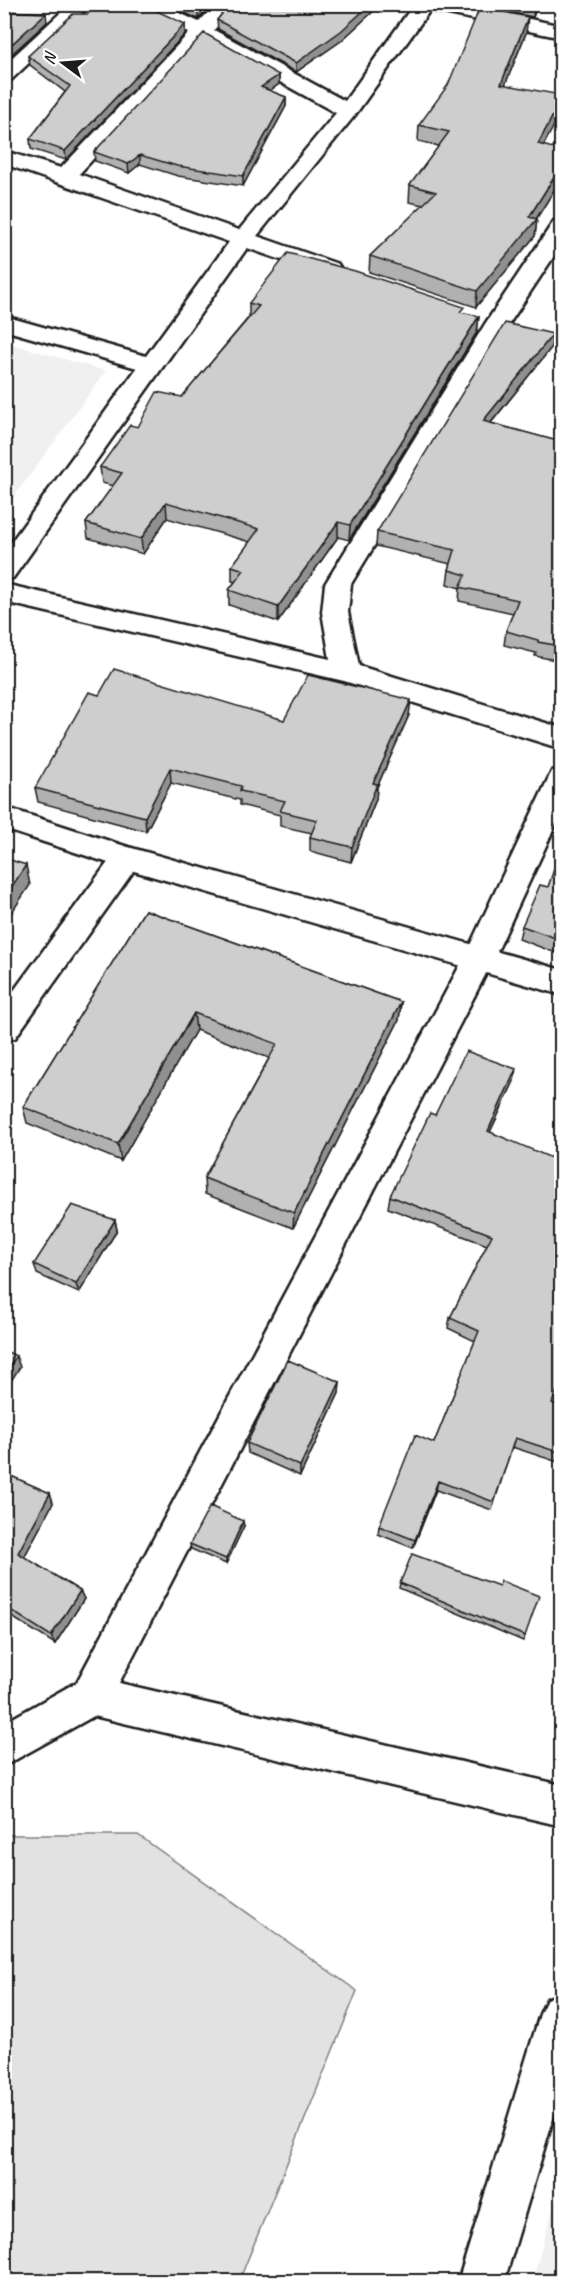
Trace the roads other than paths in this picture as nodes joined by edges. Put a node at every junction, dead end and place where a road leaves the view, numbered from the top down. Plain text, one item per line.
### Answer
1 (82, 4) edge
2 (143, 4) edge
3 (228, 4) edge
4 (424, 4) edge
5 (430, 4) edge
6 (202, 31) junction
7 (561, 32) edge
8 (4, 76) edge
9 (348, 111) junction
10 (4, 157) edge
11 (66, 176) junction
12 (561, 226) edge
13 (242, 240) junction
14 (353, 276) edge
15 (4, 323) edge
16 (153, 365) junction
17 (4, 572) edge
18 (4, 593) edge
19 (346, 672) junction
20 (561, 739) edge
21 (561, 778) edge
22 (4, 818) edge
23 (127, 858) junction
24 (479, 958) junction
25 (561, 983) edge
26 (4, 1029) edge
27 (91, 1696) junction
28 (4, 1746) edge
29 (561, 1806) edge
30 (561, 2014) edge
31 (481, 2282) edge

1 - 8 street
2 - 6 street
3 - 6 street
4 - 9 street
5 - 7 street
6 - 9 street
6 - 11 street
9 - 13 street
10 - 11 street
11 - 13 street
12 - 19 street
13 - 14 street
13 - 16 street
15 - 16 street
16 - 17 street
18 - 19 street
19 - 20 street
21 - 24 street
22 - 23 street
23 - 24 street
23 - 26 street
24 - 25 street
24 - 27 street
27 - 28 street
27 - 29 street
30 - 31 street

